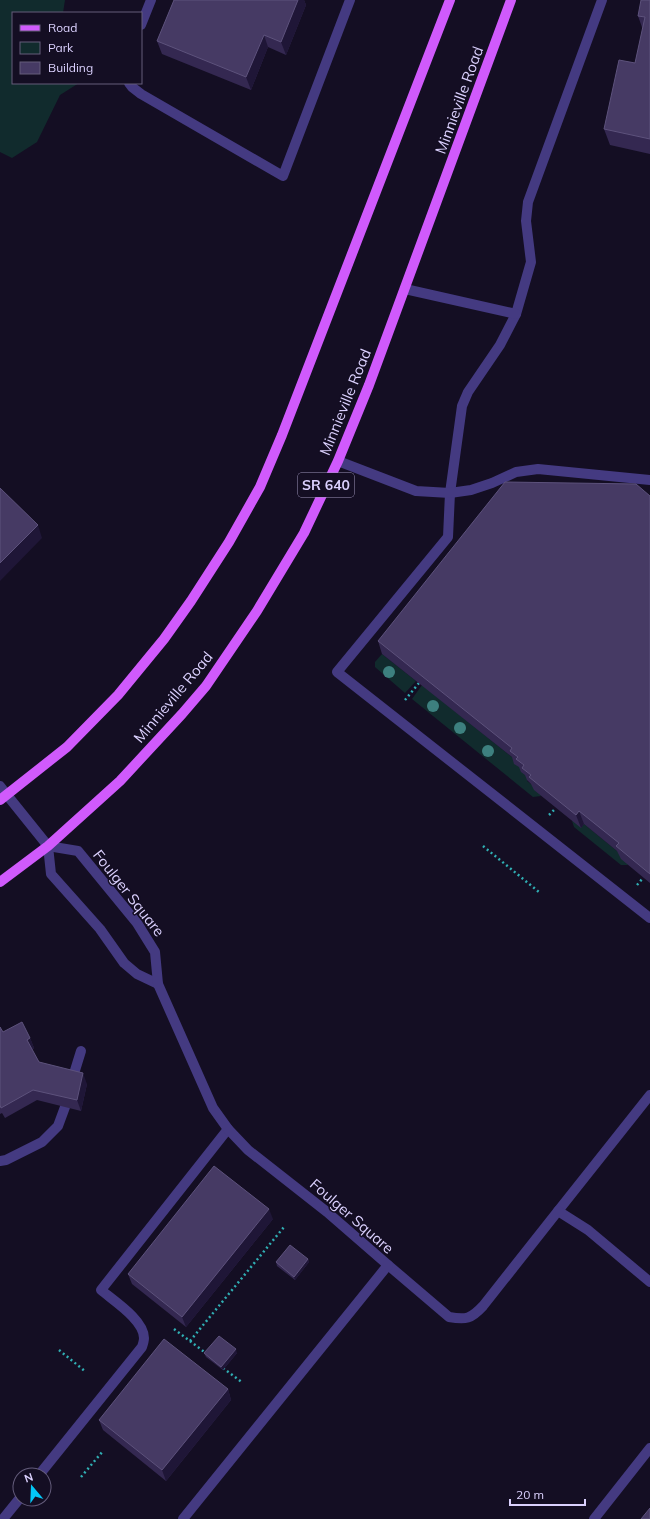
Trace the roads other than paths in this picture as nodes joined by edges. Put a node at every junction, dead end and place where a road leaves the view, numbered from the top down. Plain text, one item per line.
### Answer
1 (151, 0) edge
2 (350, 0) edge
3 (450, 0) edge
4 (511, 0) edge
5 (602, 0) edge
6 (142, 22) edge
7 (130, 84) edge
8 (405, 289) junction
9 (516, 314) junction
10 (338, 461) junction
11 (650, 480) edge
12 (450, 493) junction
13 (0, 786) edge
14 (4, 798) edge
15 (48, 846) junction
16 (0, 882) edge
17 (650, 918) edge
18 (158, 984) junction
19 (81, 1051) dead end
20 (72, 1080) edge
21 (650, 1095) edge
22 (65, 1107) edge
23 (228, 1129) junction
24 (0, 1161) edge
25 (558, 1211) junction
26 (388, 1265) junction
27 (650, 1282) edge
28 (650, 1448) edge
29 (44, 1467) edge
30 (13, 1507) edge
31 (3, 1519) edge
32 (183, 1519) edge
33 (594, 1519) edge

1 - 6 street
2 - 7 street
3 - 14 main road
4 - 8 main road, Minnieville Road / SR 640
5 - 9 street
8 - 9 street
8 - 10 main road, Minnieville Road / SR 640
9 - 12 street
10 - 12 street
10 - 15 main road, Minnieville Road / SR 640
11 - 12 street
12 - 17 street
13 - 14 street
14 - 15 street
15 - 16 main road, Minnieville Road / SR 640
15 - 18 street
15 - 18 street, Foulger Square
18 - 23 street, Foulger Square
19 - 20 street
21 - 25 street
22 - 24 street
23 - 26 street, Foulger Square
23 - 29 street
25 - 26 street
25 - 27 street
26 - 32 street, Foulger Square
28 - 33 street
30 - 31 street

